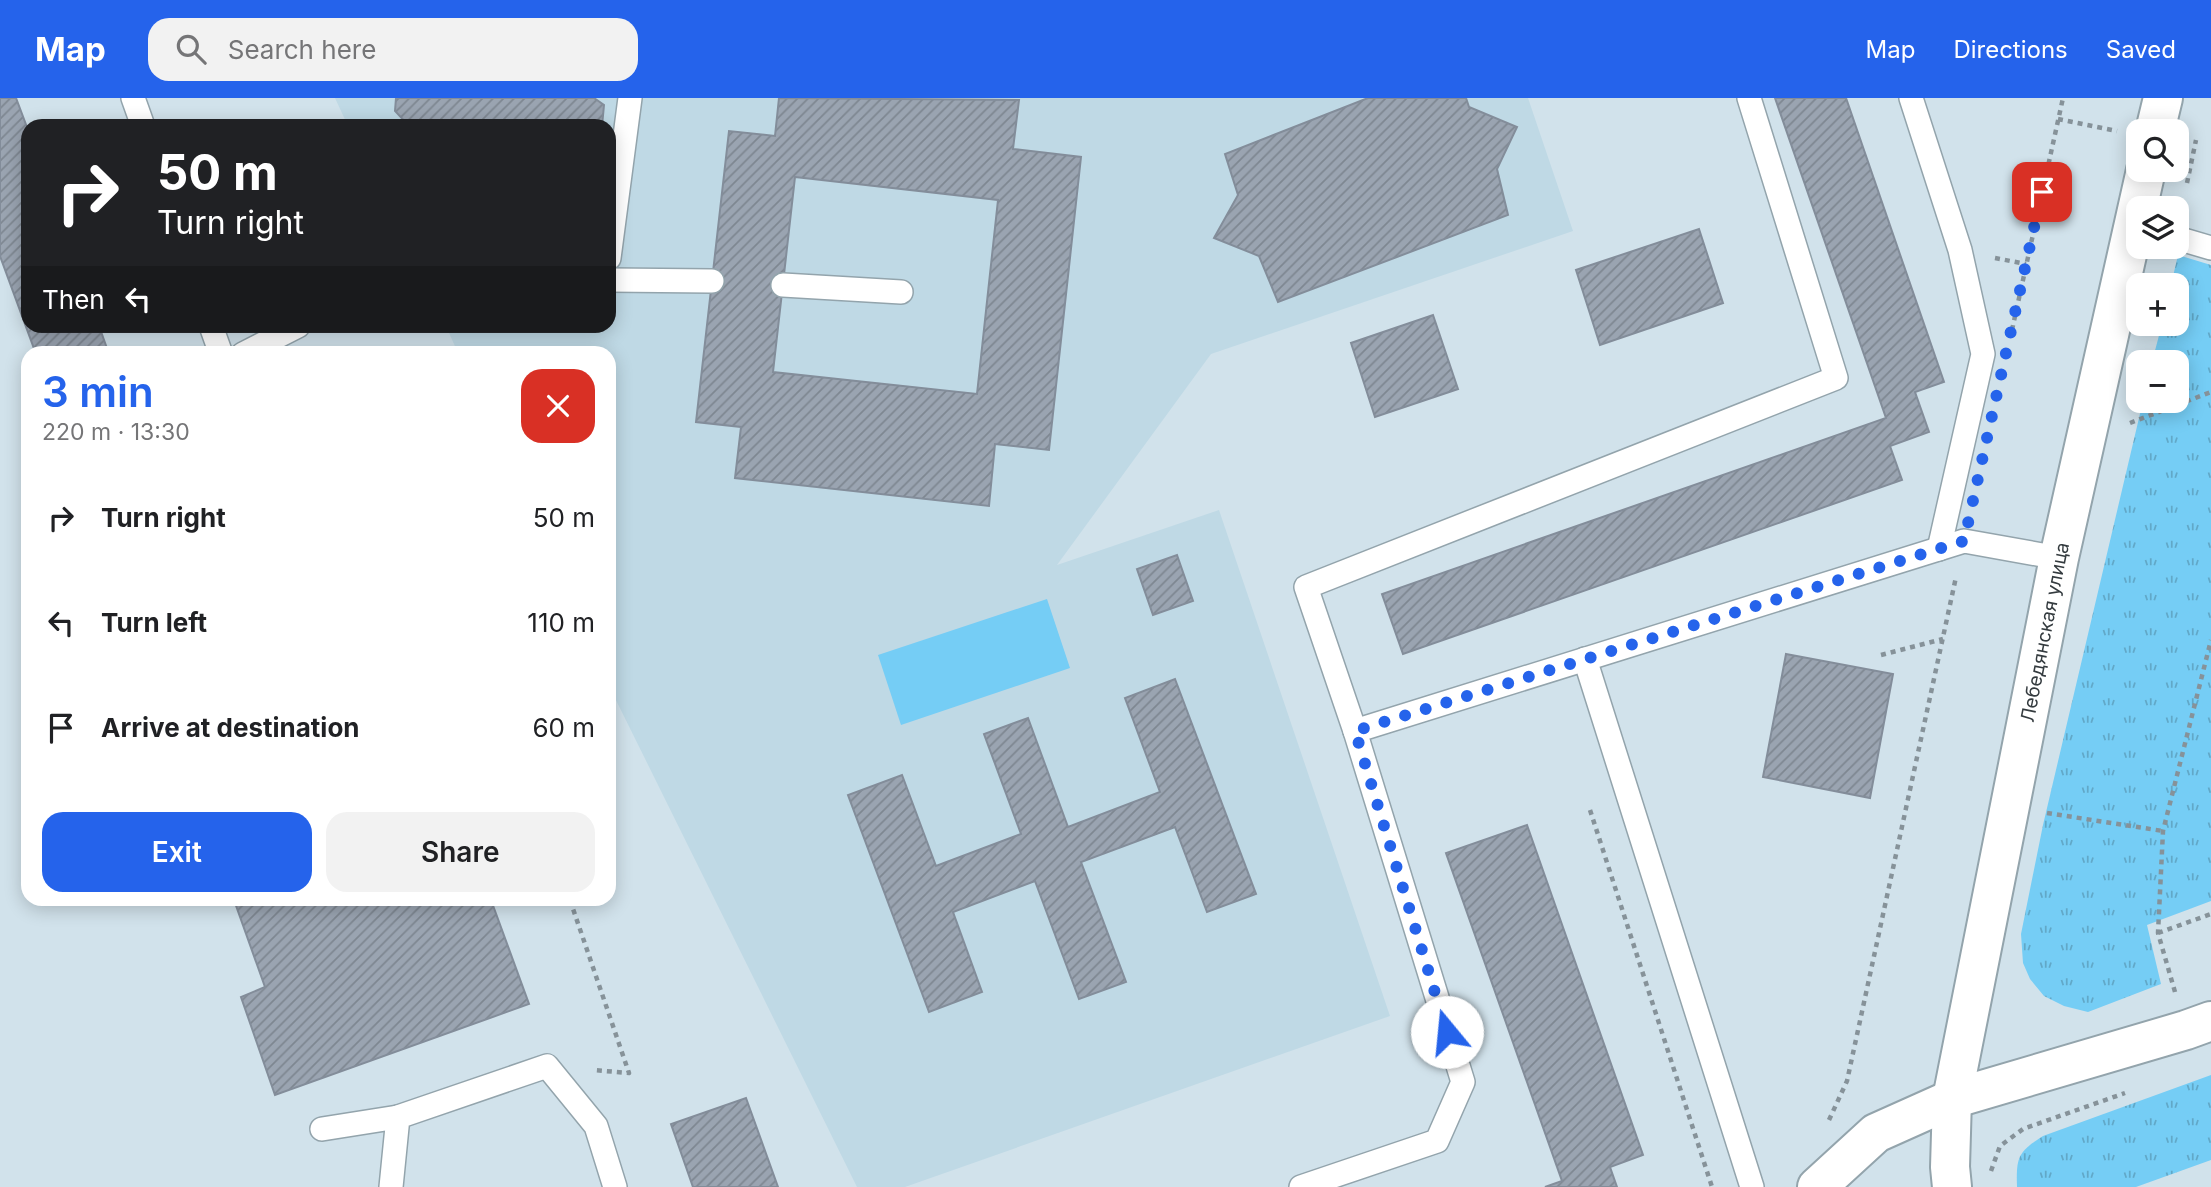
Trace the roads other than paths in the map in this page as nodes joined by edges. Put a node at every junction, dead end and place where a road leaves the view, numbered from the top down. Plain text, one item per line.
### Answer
1 (133, 98) edge
2 (630, 98) edge
3 (1749, 98) edge
4 (1911, 98) edge
5 (140, 119) edge
6 (616, 205) edge
7 (2189, 242) edge
8 (2211, 248) edge
9 (2129, 259) edge
10 (616, 280) edge
11 (712, 281) dead end
12 (783, 285) dead end
13 (901, 292) dead end
14 (284, 333) edge
15 (259, 346) edge
16 (1939, 549) junction
17 (2059, 558) junction
18 (1585, 659) junction
19 (1355, 731) junction
20 (2211, 1021) edge
21 (1952, 1099) junction
22 (398, 1116) junction
23 (322, 1129) dead end
24 (391, 1187) edge
25 (615, 1187) edge
26 (1301, 1187) edge
27 (1752, 1187) edge
28 (1817, 1187) edge
29 (1952, 1187) edge

1 - 5 lane
2 - 6 lane
3 - 19 lane
4 - 16 lane
7 - 8 lane
9 - 17 street, Лебедянская улица
10 - 11 lane
12 - 13 lane
14 - 15 lane
16 - 17 lane
16 - 18 lane
17 - 21 street, Лебедянская улица
18 - 19 lane
18 - 27 lane
19 - 26 lane
20 - 21 street
21 - 28 street
21 - 29 street, Лебедянская улица
22 - 23 lane
22 - 24 lane
22 - 25 lane

